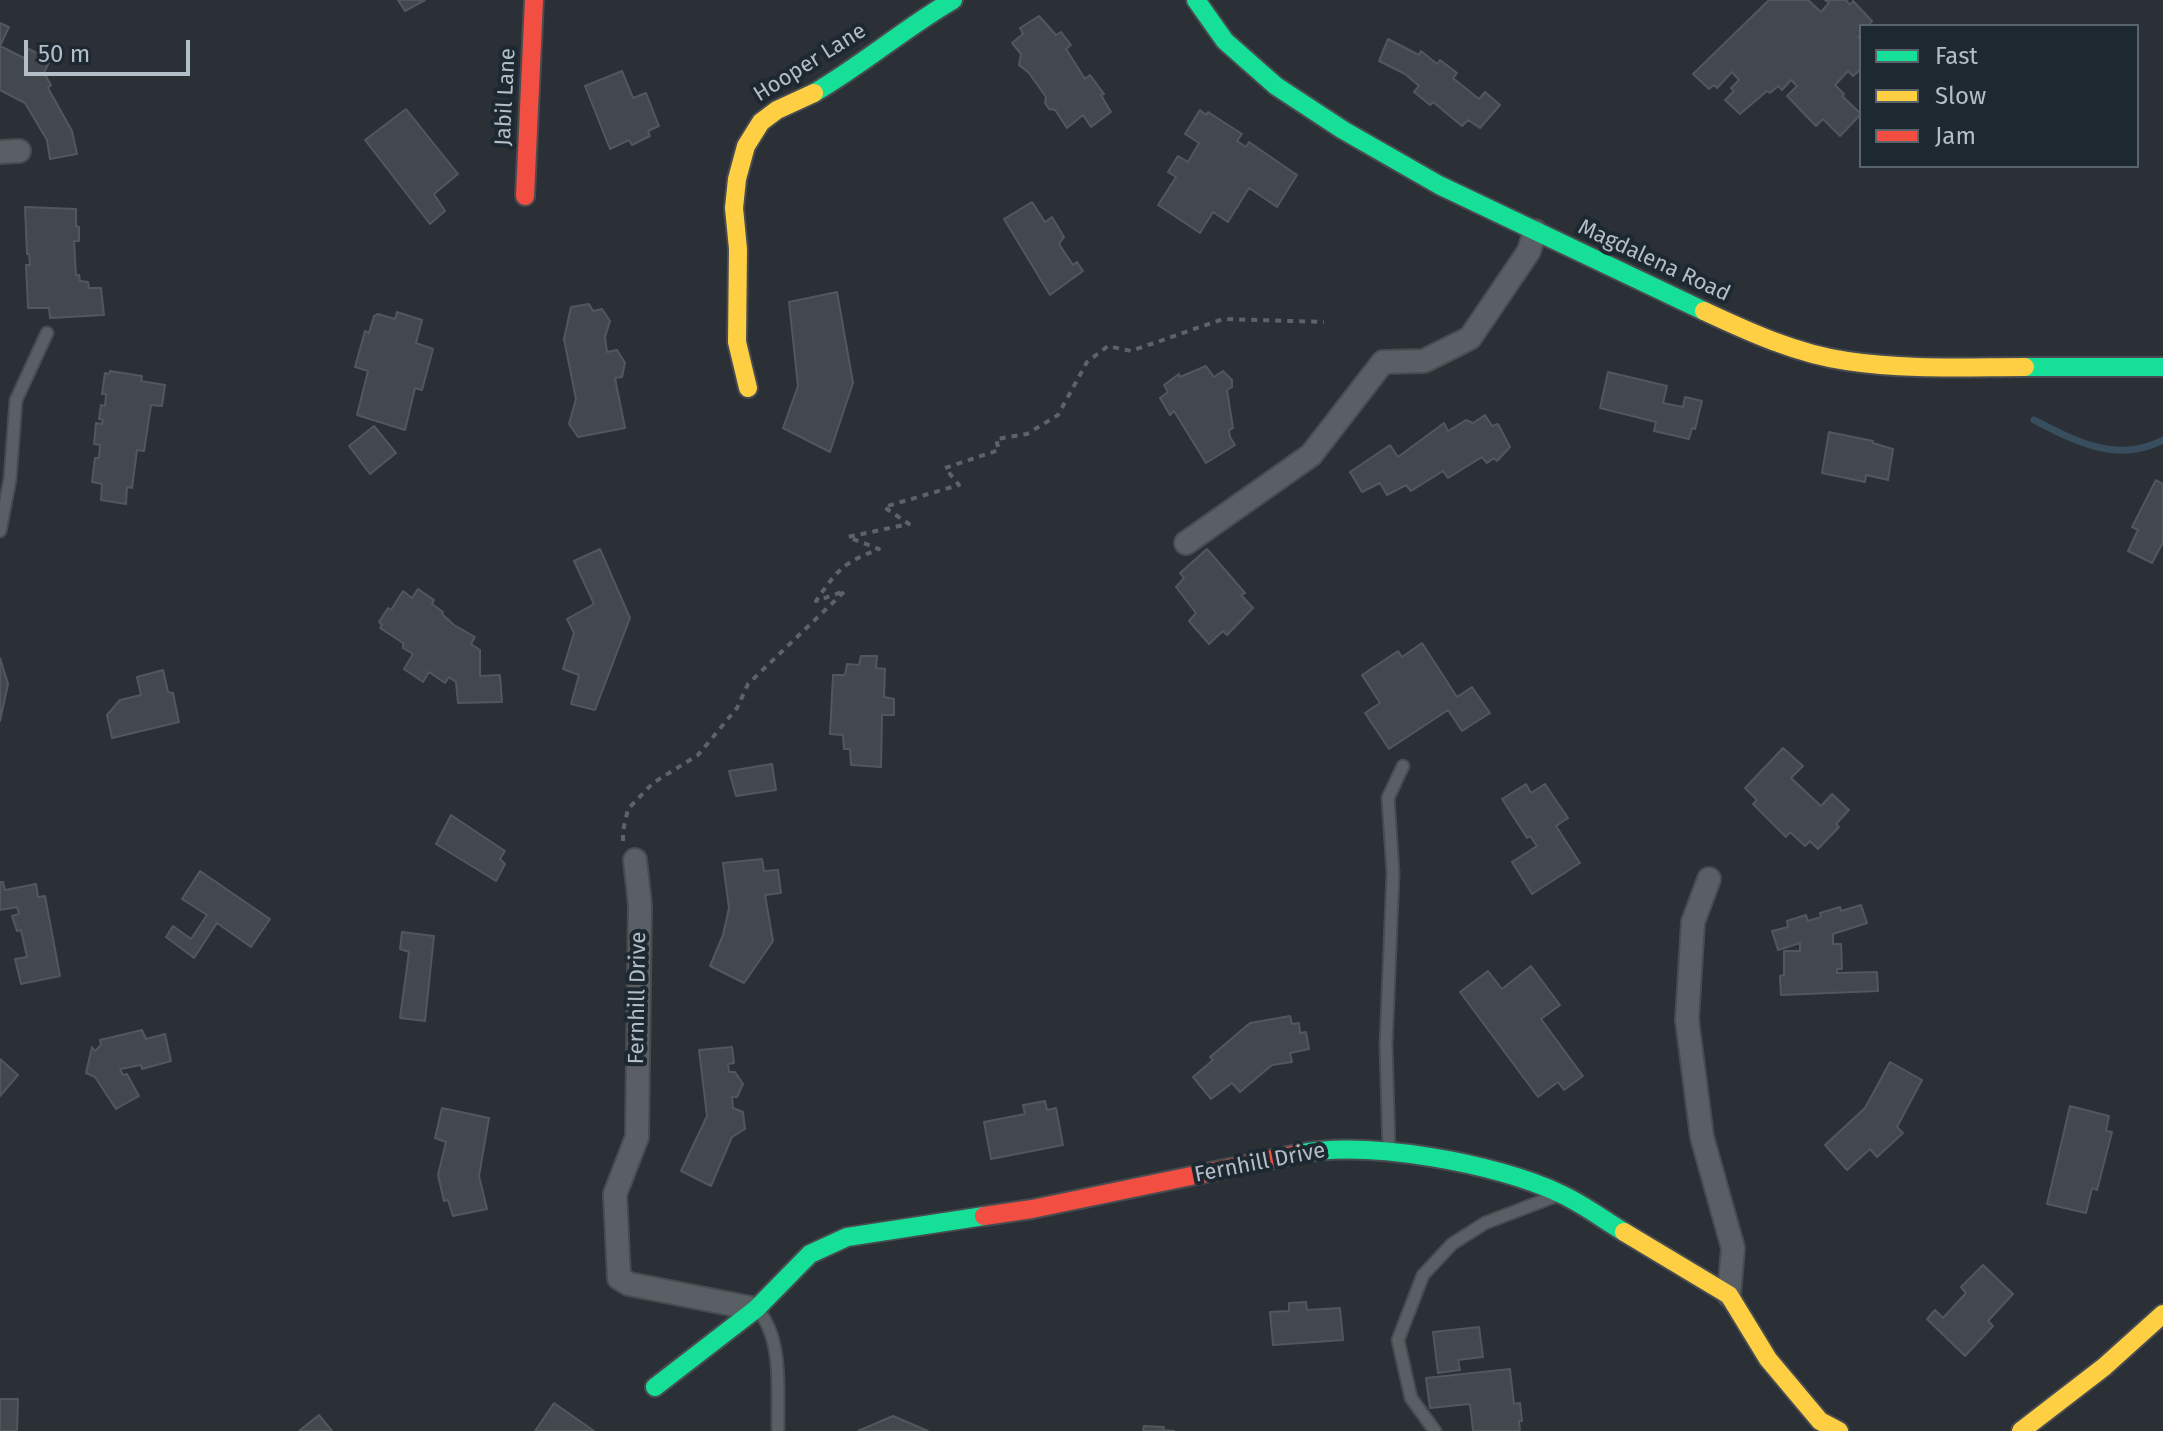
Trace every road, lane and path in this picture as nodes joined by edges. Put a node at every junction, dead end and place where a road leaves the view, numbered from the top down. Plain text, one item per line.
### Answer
1 (534, 0) edge
2 (953, 0) edge
3 (1196, 0) edge
4 (525, 196) dead end
5 (1535, 231) junction
6 (1324, 322) dead end
7 (47, 333) dead end
8 (2163, 367) edge
9 (748, 388) dead end
10 (0, 531) edge
11 (1186, 543) dead end
12 (1403, 766) dead end
13 (635, 860) joint
14 (1709, 879) dead end
15 (1389, 1151) junction
16 (1561, 1194) junction
17 (1729, 1295) junction
18 (756, 1309) junction
19 (2163, 1314) edge
20 (655, 1387) dead end
21 (778, 1431) edge
22 (1435, 1431) edge
23 (1840, 1431) edge
24 (2021, 1431) edge

1 - 4 street, Jabil Lane
2 - 9 street, Hooper Lane
3 - 5 street, Magdalena Road
5 - 8 street, Magdalena Road
5 - 11 street
6 - 13 path
7 - 10 lane
12 - 15 lane
13 - 18 street, Fernhill Drive
14 - 17 street
15 - 16 street, Fernhill Drive
15 - 18 street, Fernhill Drive
16 - 17 street, Fernhill Drive
16 - 22 lane
17 - 23 street, Fernhill Drive
18 - 20 street, Fernhill Drive
18 - 21 lane
19 - 24 street

